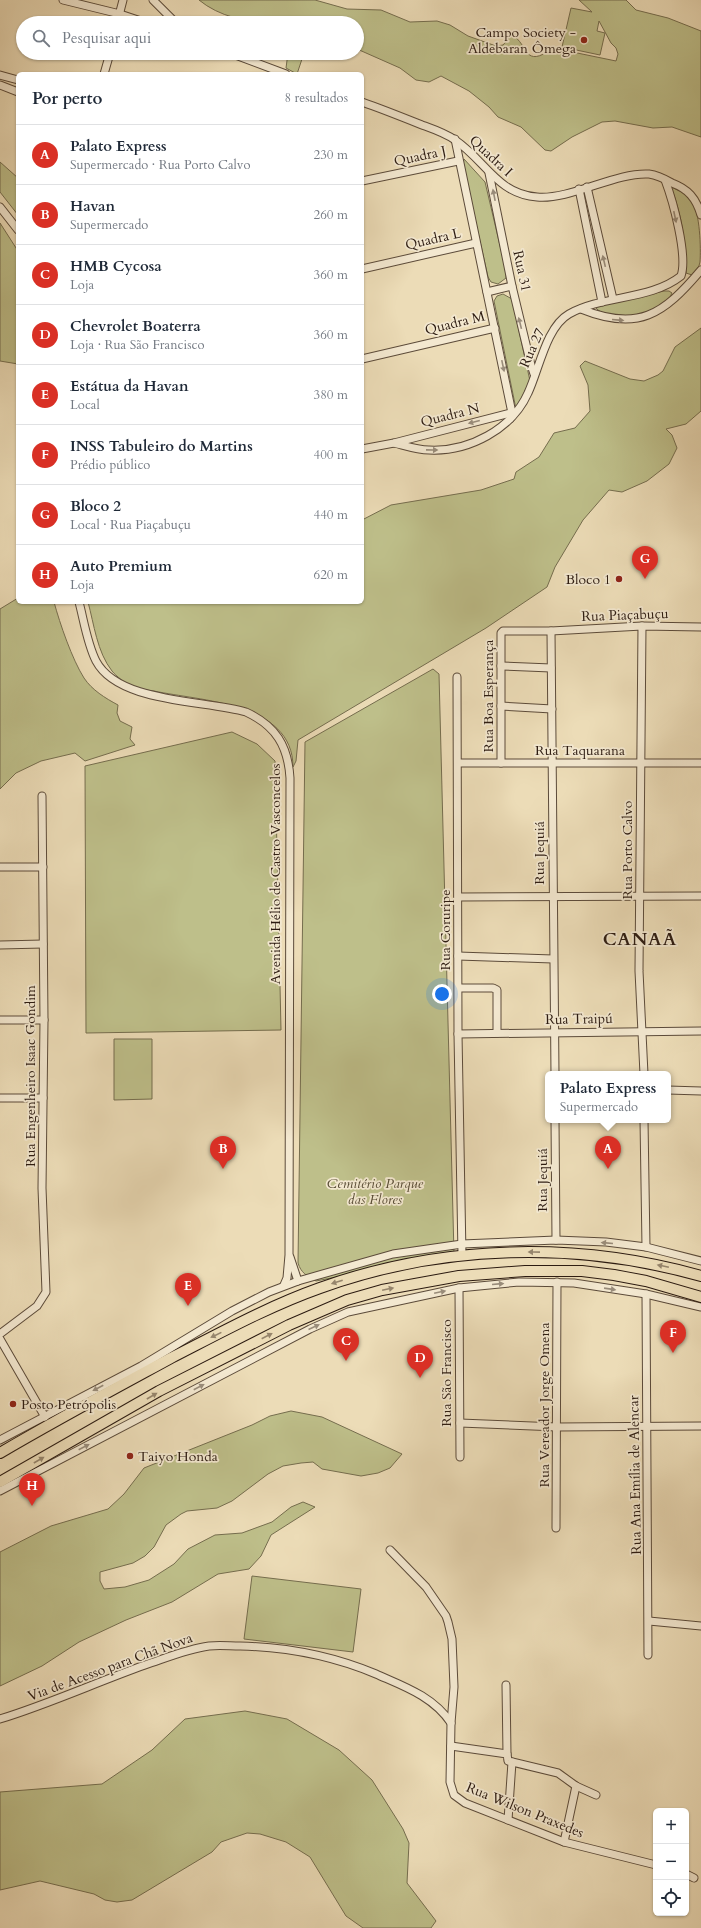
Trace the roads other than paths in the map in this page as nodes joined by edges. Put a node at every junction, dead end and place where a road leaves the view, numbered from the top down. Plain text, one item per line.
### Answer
1 (63, 0) edge
2 (123, 0) edge
3 (153, 0) edge
4 (120, 14) junction
5 (126, 16) edge
6 (169, 16) edge
7 (108, 60) edge
8 (249, 60) edge
9 (105, 72) edge
10 (281, 72) edge
11 (0, 75) edge
12 (16, 79) edge
13 (0, 85) edge
14 (16, 91) edge
15 (364, 103) edge
16 (455, 139) junction
17 (458, 161) junction
18 (489, 172) junction
19 (665, 180) junction
20 (364, 181) edge
21 (587, 187) junction
22 (579, 190) junction
23 (0, 207) edge
24 (701, 214) edge
25 (16, 227) edge
26 (476, 243) junction
27 (364, 269) edge
28 (701, 270) edge
29 (674, 282) junction
30 (512, 286) junction
31 (681, 290) junction
32 (487, 292) junction
33 (613, 299) junction
34 (602, 302) junction
35 (581, 309) junction
36 (495, 328) junction
37 (364, 359) edge
38 (534, 374) junction
39 (511, 416) junction
40 (394, 443) junction
41 (364, 449) edge
42 (80, 604) edge
43 (642, 626) junction
44 (701, 627) edge
45 (502, 631) joint
46 (551, 631) junction
47 (501, 666) junction
48 (551, 668) junction
49 (457, 677) dead end
50 (501, 706) junction
51 (552, 708) junction
52 (501, 762) junction
53 (552, 762) junction
54 (458, 763) junction
55 (641, 763) junction
56 (701, 763) edge
57 (42, 796) dead end
58 (0, 867) edge
59 (43, 867) junction
60 (640, 895) junction
61 (553, 896) junction
62 (701, 896) edge
63 (458, 897) junction
64 (43, 944) junction
65 (0, 946) edge
66 (458, 956) junction
67 (553, 959) junction
68 (459, 988) junction
69 (0, 1020) edge
70 (44, 1020) junction
71 (701, 1031) edge
72 (554, 1032) junction
73 (643, 1032) junction
74 (497, 1033) junction
75 (458, 1034) junction
76 (554, 1071) edge
77 (644, 1071) edge
78 (671, 1090) edge
79 (701, 1091) edge
80 (0, 1098) edge
81 (43, 1098) junction
82 (555, 1123) edge
83 (644, 1123) edge
84 (556, 1240) junction
85 (462, 1244) junction
86 (646, 1247) junction
87 (289, 1254) junction
88 (462, 1255) junction
89 (701, 1261) edge
90 (701, 1276) edge
91 (298, 1281) junction
92 (557, 1282) junction
93 (284, 1286) junction
94 (459, 1288) junction
95 (646, 1294) junction
96 (701, 1298) edge
97 (701, 1307) edge
98 (0, 1334) edge
99 (0, 1339) edge
100 (145, 1368) junction
101 (45, 1417) junction
102 (460, 1423) junction
103 (701, 1426) edge
104 (647, 1427) junction
105 (557, 1428) junction
106 (0, 1440) edge
107 (0, 1453) edge
108 (460, 1457) dead end
109 (5, 1480) edge
110 (0, 1492) edge
111 (556, 1528) dead end
112 (390, 1550) dead end
113 (649, 1621) junction
114 (701, 1626) edge
115 (648, 1656) dead end
116 (506, 1685) dead end
117 (0, 1719) edge
118 (451, 1722) junction
119 (451, 1746) junction
120 (507, 1754) junction
121 (512, 1762) junction
122 (576, 1786) junction
123 (596, 1794) dead end
124 (508, 1820) junction
125 (564, 1842) junction
126 (653, 1864) edge
127 (689, 1876) edge
128 (694, 1878) dead end

1 - 4 street
2 - 4 street
3 - 6 street
4 - 5 street
7 - 9 street
8 - 10 street
11 - 12 street
13 - 14 street
15 - 16 street, Quadra J
16 - 17 street, Quadra J
16 - 18 street, Quadra I
17 - 20 street, Quadra J
17 - 26 street, Quadra L
18 - 22 street, Quadra I
30 -> 18 street, Rua 31
19 - 21 street, Quadra I
19 - 24 street
19 -> 29 street
21 - 22 street, Quadra I
33 -> 21 street
22 - 34 street
23 - 25 street
26 - 27 street, Quadra L
26 - 32 street, Quadra M
28 - 31 street
29 - 31 street
29 - 33 street
30 - 32 street
38 -> 30 street, Rua 31
35 -> 31 street
32 - 36 street, Quadra M
33 - 34 street
34 - 35 street
35 - 38 street, Rua 27
36 - 37 street, Quadra M
36 -> 39 street
38 - 39 street, Rua 27
39 -> 40 street, Quadra N
40 -> 39 street
40 - 41 street
42 - 87 street, Avenida Hélio de Castro Vasconcelos
43 - 44 street, Rua Piaçabuçu
43 - 46 street, Rua Piaçabuçu
43 - 55 street, Rua Porto Calvo
45 - 46 street, Rua Piaçabuçu
45 - 47 street, Rua Boa Esperança
46 - 48 street, Rua Jequiá
47 - 48 street
47 - 50 street, Rua Boa Esperança
48 - 51 street, Rua Jequiá
49 - 54 street, Rua Coruripe
50 - 51 street
50 - 52 street, Rua Boa Esperança
51 - 53 street, Rua Jequiá
52 - 53 street, Rua Taquarana
52 - 54 street, Rua Taquarana
53 - 55 street, Rua Taquarana
53 - 61 street, Rua Jequiá
54 - 63 street, Rua Coruripe
55 - 56 street, Rua Taquarana
55 - 60 street, Rua Porto Calvo
57 - 59 street, Rua Engenheiro Isaac Gondim
58 - 59 street
59 - 64 street, Rua Engenheiro Isaac Gondim
60 - 61 street
60 - 62 street
60 - 73 street, Rua Porto Calvo
61 - 63 street
61 - 67 street, Rua Jequiá
63 - 66 street, Rua Coruripe
64 - 65 street
64 - 70 street, Rua Engenheiro Isaac Gondim
66 - 67 street
66 - 68 street, Rua Coruripe
67 - 72 street, Rua Jequiá
68 - 74 street
68 - 75 street, Rua Coruripe
69 - 70 street
70 - 81 street, Rua Engenheiro Isaac Gondim
71 - 73 street, Rua Traipú
72 - 73 street, Rua Traipú
72 - 74 street, Rua Traipú
72 - 76 street, Rua Jequiá
73 - 77 street, Rua Porto Calvo
74 - 75 street, Rua Traipú
75 - 85 street, Rua Coruripe
78 - 79 street
80 - 81 street
81 - 98 street, Rua Engenheiro Isaac Gondim
82 - 84 street, Rua Jequiá
83 - 86 street
84 - 85 street
86 -> 84 street
85 - 88 street, Rua Coruripe
85 - 91 street
86 - 89 street
87 - 91 street, Avenida Hélio de Castro Vasconcelos
87 - 93 street, Avenida Hélio de Castro Vasconcelos
90 -> 88 highway
88 -> 100 highway
91 - 93 street
94 -> 92 street
92 -> 95 street
92 - 105 street, Rua Vereador Jorge Omena
93 - 100 street
94 - 102 street, Rua São Francisco
109 -> 94 street
95 - 97 street
95 - 104 street, Rua Ana Emília de Alencar
109 -> 96 highway
99 - 101 street
100 -> 101 street
100 - 107 highway
101 - 106 street
102 - 105 street
102 - 108 street, Rua São Francisco
103 - 104 street
104 - 105 street
104 - 113 street, Rua Ana Emília de Alencar
105 - 111 street, Rua Vereador Jorge Omena
109 - 110 street
112 - 118 street, Rua Wilson Praxedes
113 - 114 street
113 - 115 street, Rua Ana Emília de Alencar
116 - 120 street
117 - 118 street, Via de Acesso para Chã Nova
118 - 119 street, Rua Wilson Praxedes
119 - 120 street
119 - 124 street, Rua Wilson Praxedes
120 - 121 street
121 - 122 street
121 - 124 street
122 - 123 street
122 - 125 street
124 - 125 street, Rua Wilson Praxedes
125 - 126 street, Rua Wilson Praxedes
127 - 128 street

